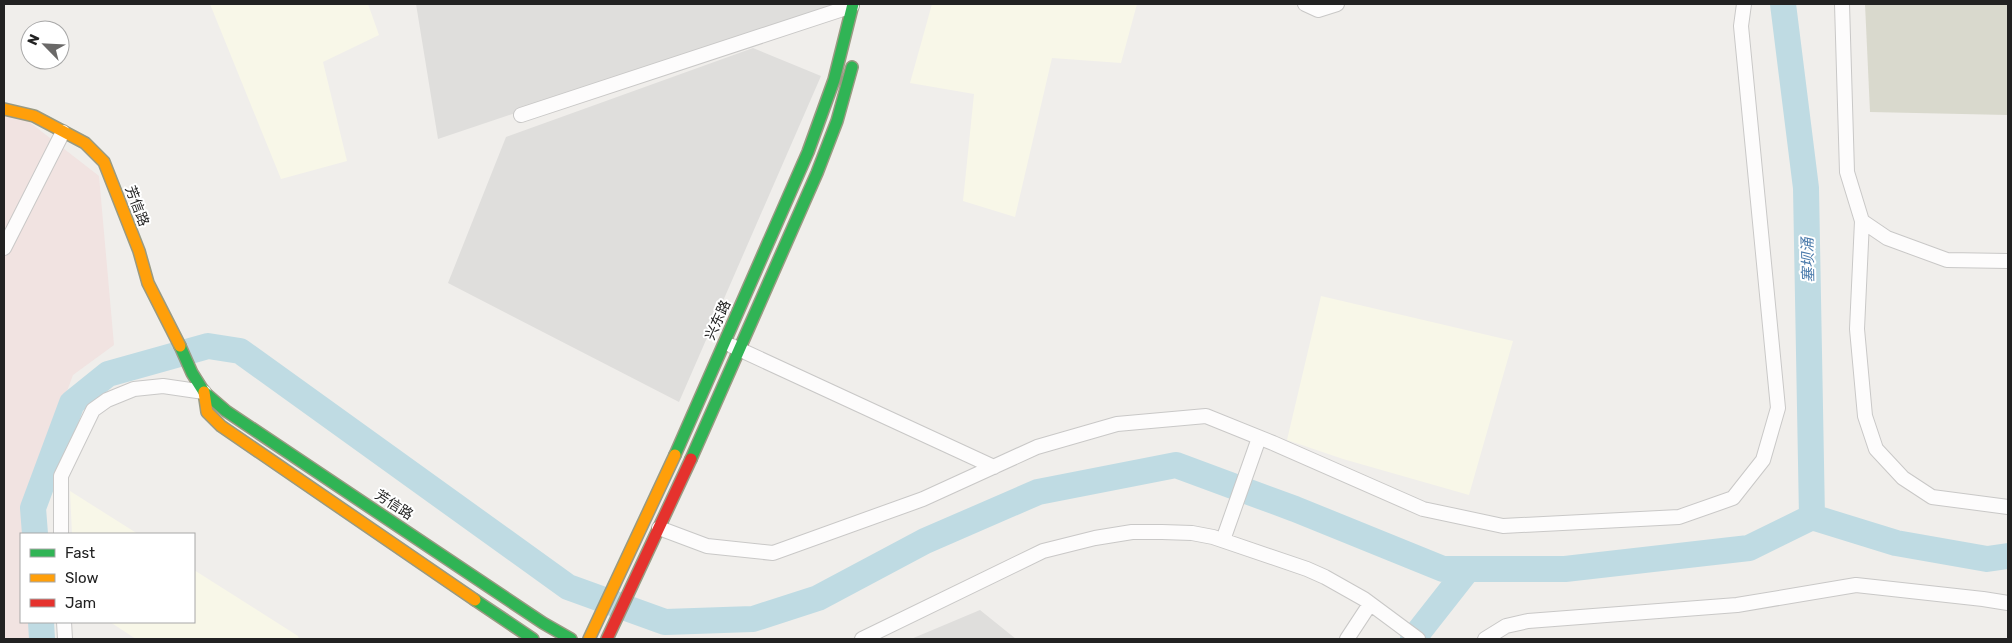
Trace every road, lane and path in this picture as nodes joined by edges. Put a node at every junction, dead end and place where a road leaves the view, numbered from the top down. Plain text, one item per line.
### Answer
1 (1305, 4) edge
2 (1337, 4) edge
3 (1744, 4) edge
4 (1842, 4) edge
5 (852, 5) edge
6 (855, 54) dead end
7 (4, 109) edge
8 (522, 115) dead end
9 (63, 132) junction
10 (1862, 221) junction
11 (4, 248) edge
12 (2008, 261) edge
13 (725, 342) junction
14 (740, 349) junction
15 (204, 392) junction
16 (1259, 438) junction
17 (994, 467) junction
18 (2008, 507) edge
19 (659, 528) junction
20 (62, 533) edge
21 (1223, 540) junction
22 (2008, 603) edge
23 (1370, 604) junction
24 (64, 623) edge
25 (609, 635) edge
26 (65, 639) edge
27 (533, 639) edge
28 (571, 639) edge
29 (589, 639) edge
30 (862, 639) edge
31 (1347, 639) edge
32 (1418, 639) edge
33 (1485, 639) edge

1 - 2 street
3 - 16 street
4 - 10 street
5 - 8 street
5 - 13 street, 兴东路
6 - 14 street
7 - 9 street, 芳信路
9 - 11 street
9 - 15 street, 芳信路
10 - 12 street
10 - 18 street
13 - 14 street
13 - 29 street, 兴东路
14 - 17 street
14 - 19 street
15 - 20 street
15 - 27 street, 芳信路
15 - 28 street, 芳信路
16 - 17 street
16 - 21 street
17 - 19 street
19 - 25 street
21 - 23 street
21 - 30 street
22 - 33 street
23 - 31 street
23 - 32 street
24 - 26 street

